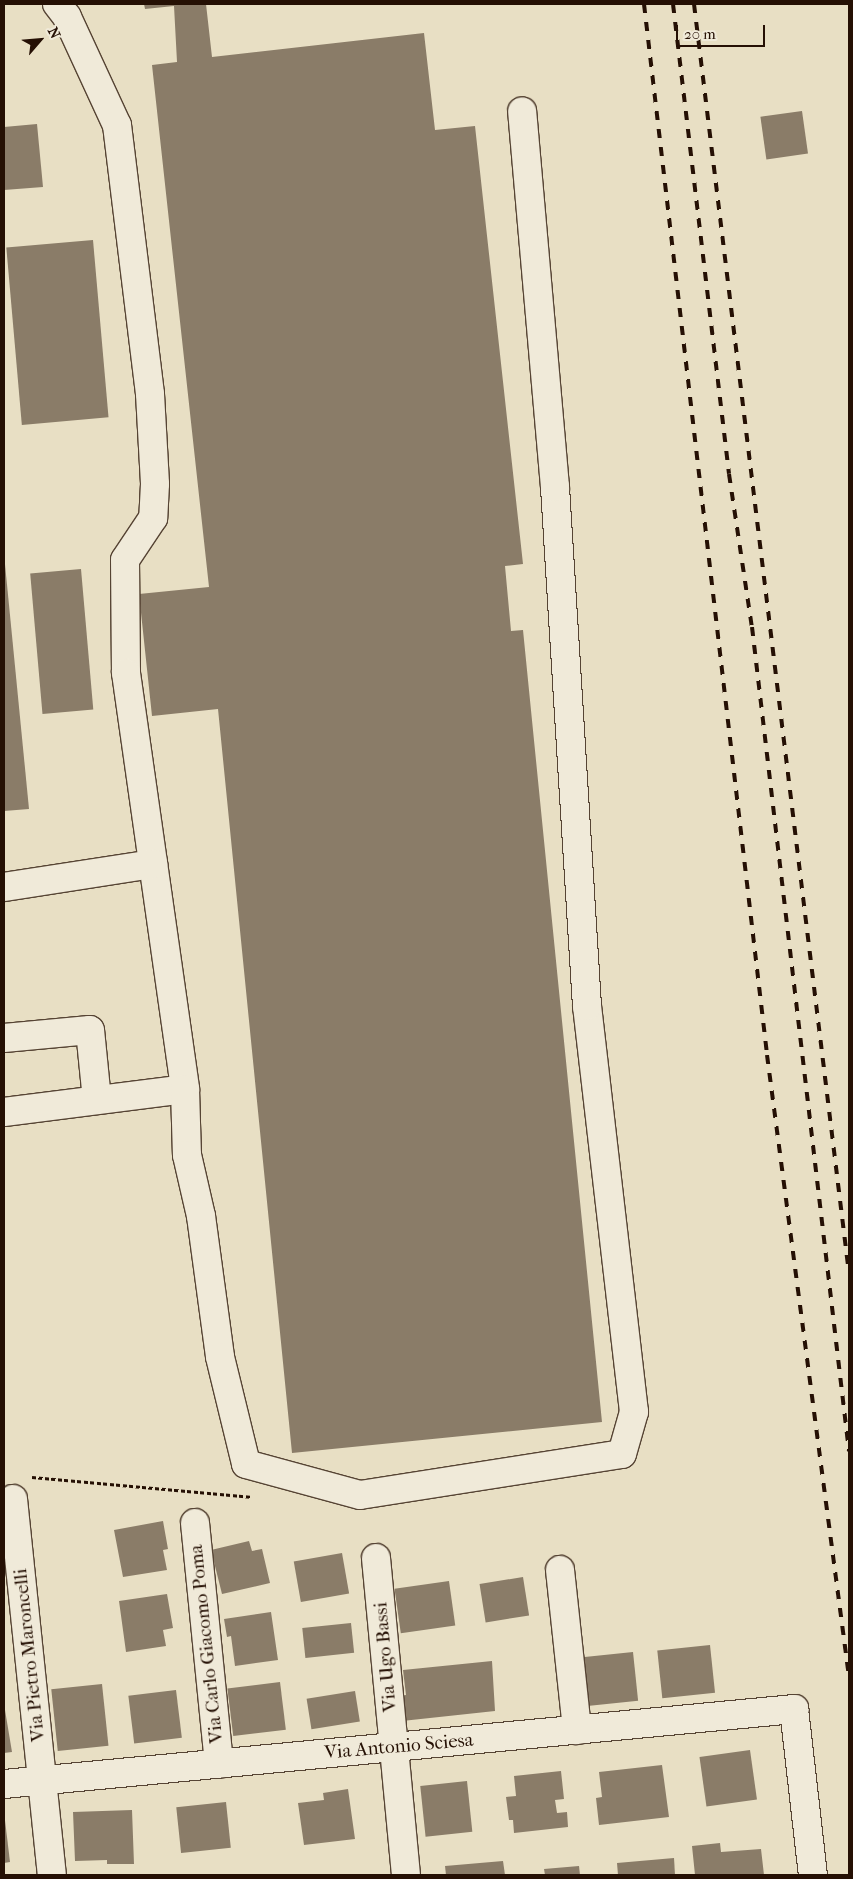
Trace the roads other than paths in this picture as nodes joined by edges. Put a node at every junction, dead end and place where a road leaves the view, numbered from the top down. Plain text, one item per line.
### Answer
1 (57, 4) edge
2 (522, 111) dead end
3 (153, 864) junction
4 (4, 887) edge
5 (4, 1038) edge
6 (185, 1089) junction
7 (97, 1100) junction
8 (4, 1112) edge
9 (13, 1499) dead end
10 (195, 1523) dead end
11 (376, 1558) dead end
12 (560, 1570) dead end
13 (577, 1730) junction
14 (394, 1747) junction
15 (219, 1764) junction
16 (44, 1780) junction
17 (4, 1784) edge
18 (52, 1875) edge
19 (406, 1875) edge
20 (813, 1875) edge

1 - 3 street
2 - 6 street
3 - 4 street
3 - 6 street
5 - 7 street
6 - 7 street
7 - 8 street
9 - 16 street, Via Pietro Maroncelli
10 - 15 street, Via Carlo Giacomo Poma
11 - 14 street, Via Ugo Bassi
12 - 13 street
13 - 14 street, Via Antonio Sciesa
13 - 20 street, Via Antonio Sciesa
14 - 15 street, Via Antonio Sciesa
14 - 19 street, Via Ugo Bassi
15 - 16 street, Via Antonio Sciesa
16 - 17 street, Via Antonio Sciesa
16 - 18 street, Via Pietro Maroncelli

